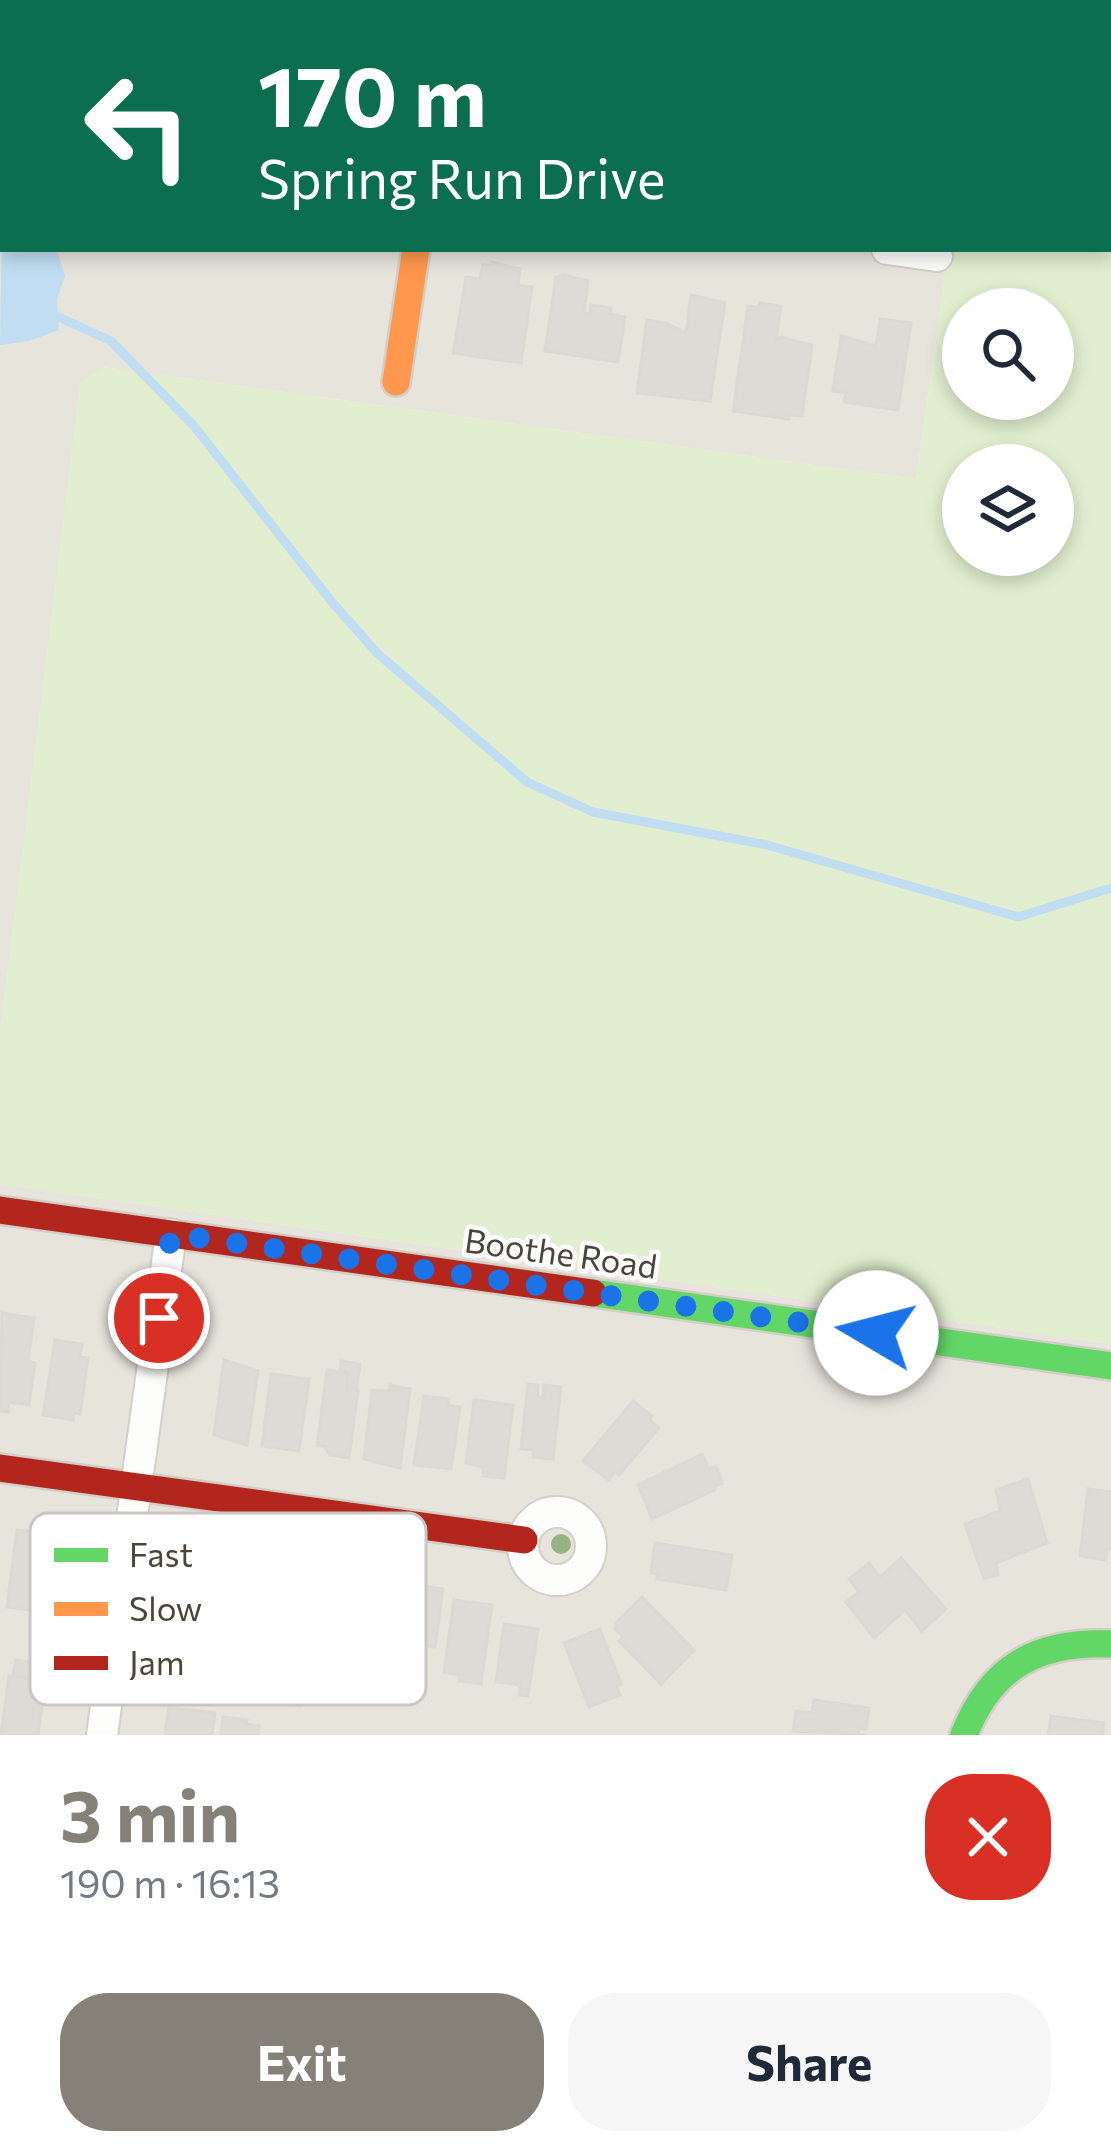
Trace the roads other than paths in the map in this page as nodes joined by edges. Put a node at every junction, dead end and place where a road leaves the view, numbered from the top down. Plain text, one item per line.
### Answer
1 (416, 252) edge
2 (909, 252) edge
3 (938, 256) dead end
4 (396, 382) dead end
5 (0, 1210) edge
6 (171, 1234) junction
7 (1111, 1366) edge
8 (0, 1468) edge
9 (135, 1487) junction
10 (132, 1513) edge
11 (326, 1513) edge
12 (426, 1527) edge
13 (524, 1540) dead end
14 (1111, 1644) edge
15 (107, 1705) edge
16 (103, 1735) edge
17 (964, 1735) edge

1 - 4 street
2 - 3 street
5 - 6 street, Boothe Road
6 - 7 street, Boothe Road
6 - 9 street
8 - 9 street
9 - 10 street
9 - 11 street
12 - 13 street
14 - 17 street
15 - 16 street

